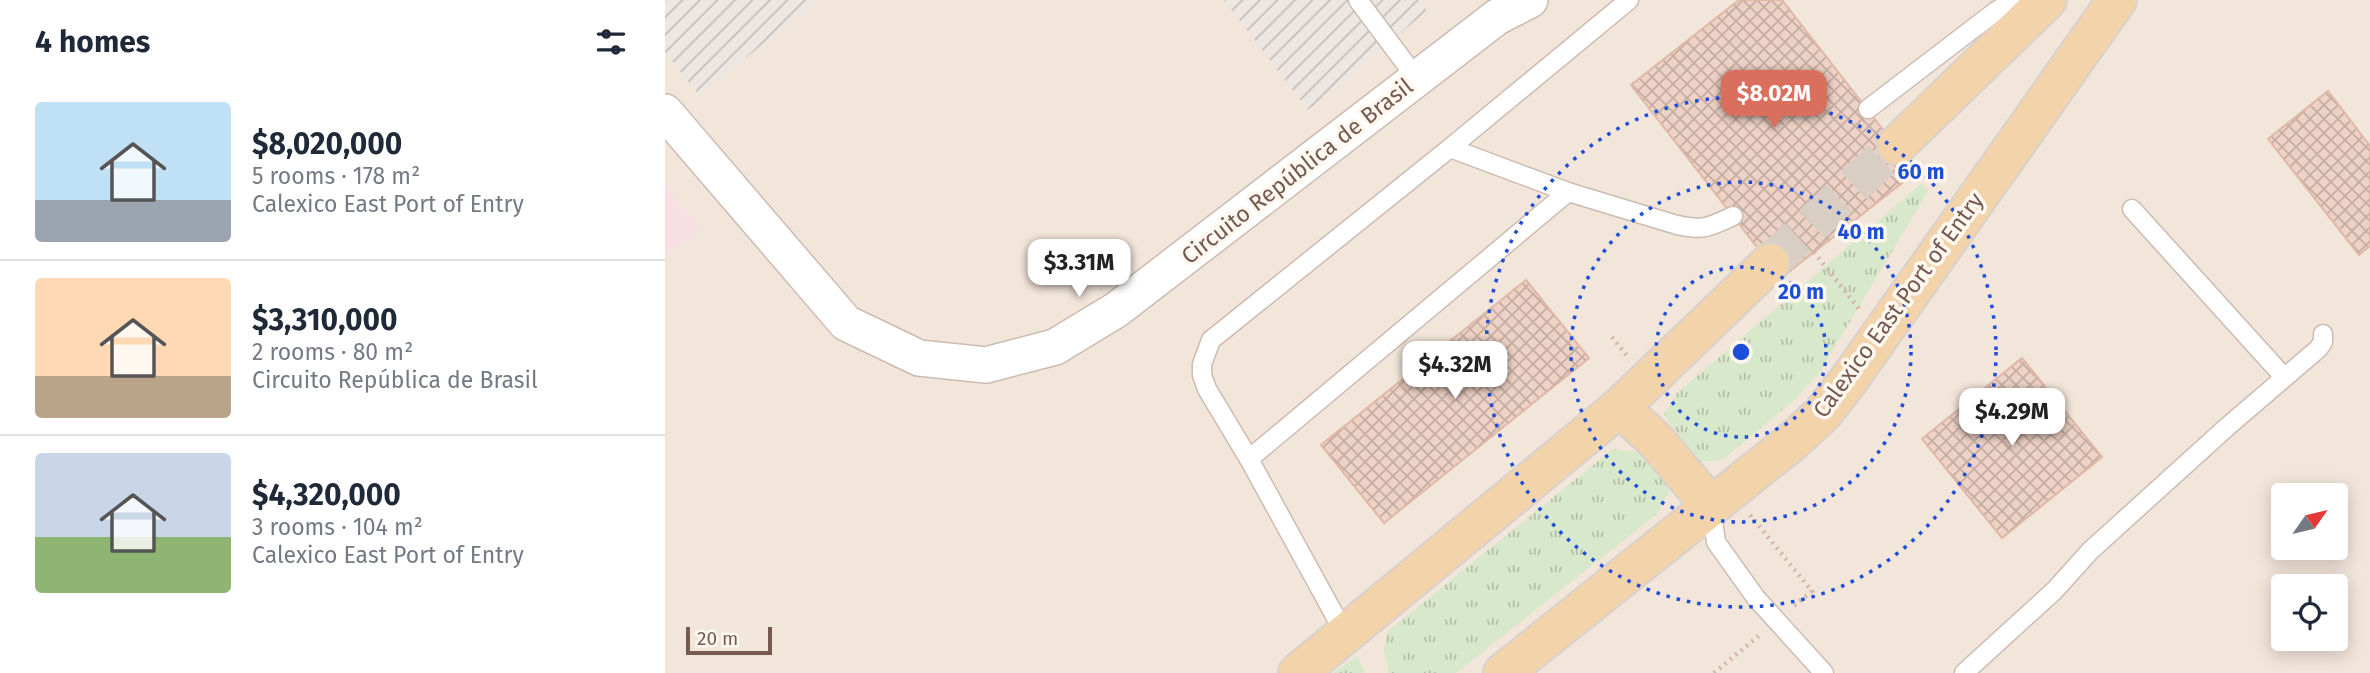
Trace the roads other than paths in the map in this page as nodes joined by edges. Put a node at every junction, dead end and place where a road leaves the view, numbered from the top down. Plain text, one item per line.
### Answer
1 (1358, 0) edge
2 (1531, 0) edge
3 (1629, 0) edge
4 (2015, 0) edge
5 (2047, 0) edge
6 (2117, 0) edge
7 (1501, 8) edge
8 (1416, 79) junction
9 (1868, 109) dead end
10 (665, 112) edge
11 (1897, 145) tunnel mouth
12 (1450, 148) junction
13 (1568, 192) junction
14 (2131, 209) dead end
15 (1733, 216) dead end
16 (1770, 264) tunnel mouth
17 (2323, 334) dead end
18 (2284, 377) junction
19 (1620, 407) junction
20 (1249, 458) junction
21 (1711, 506) junction
22 (1345, 634) junction
23 (1299, 673) edge
24 (1503, 673) edge
25 (1825, 673) edge
26 (1964, 673) edge

1 - 8 lane
2 - 7 street, Circuito República de Brasil
3 - 12 lane
4 - 9 lane
5 - 11 main road
6 - 21 main road, Calexico East Port of Entry
7 - 8 street, Circuito República de Brasil
8 - 10 street, Circuito República de Brasil
12 - 13 lane
12 - 20 lane
13 - 15 lane
13 - 20 lane
14 - 18 lane
16 - 19 main road
17 - 18 lane
18 - 26 lane
19 - 21 main road
19 - 22 main road
20 - 22 lane
21 - 24 main road, Calexico East Port of Entry
21 - 25 lane
22 - 23 main road

